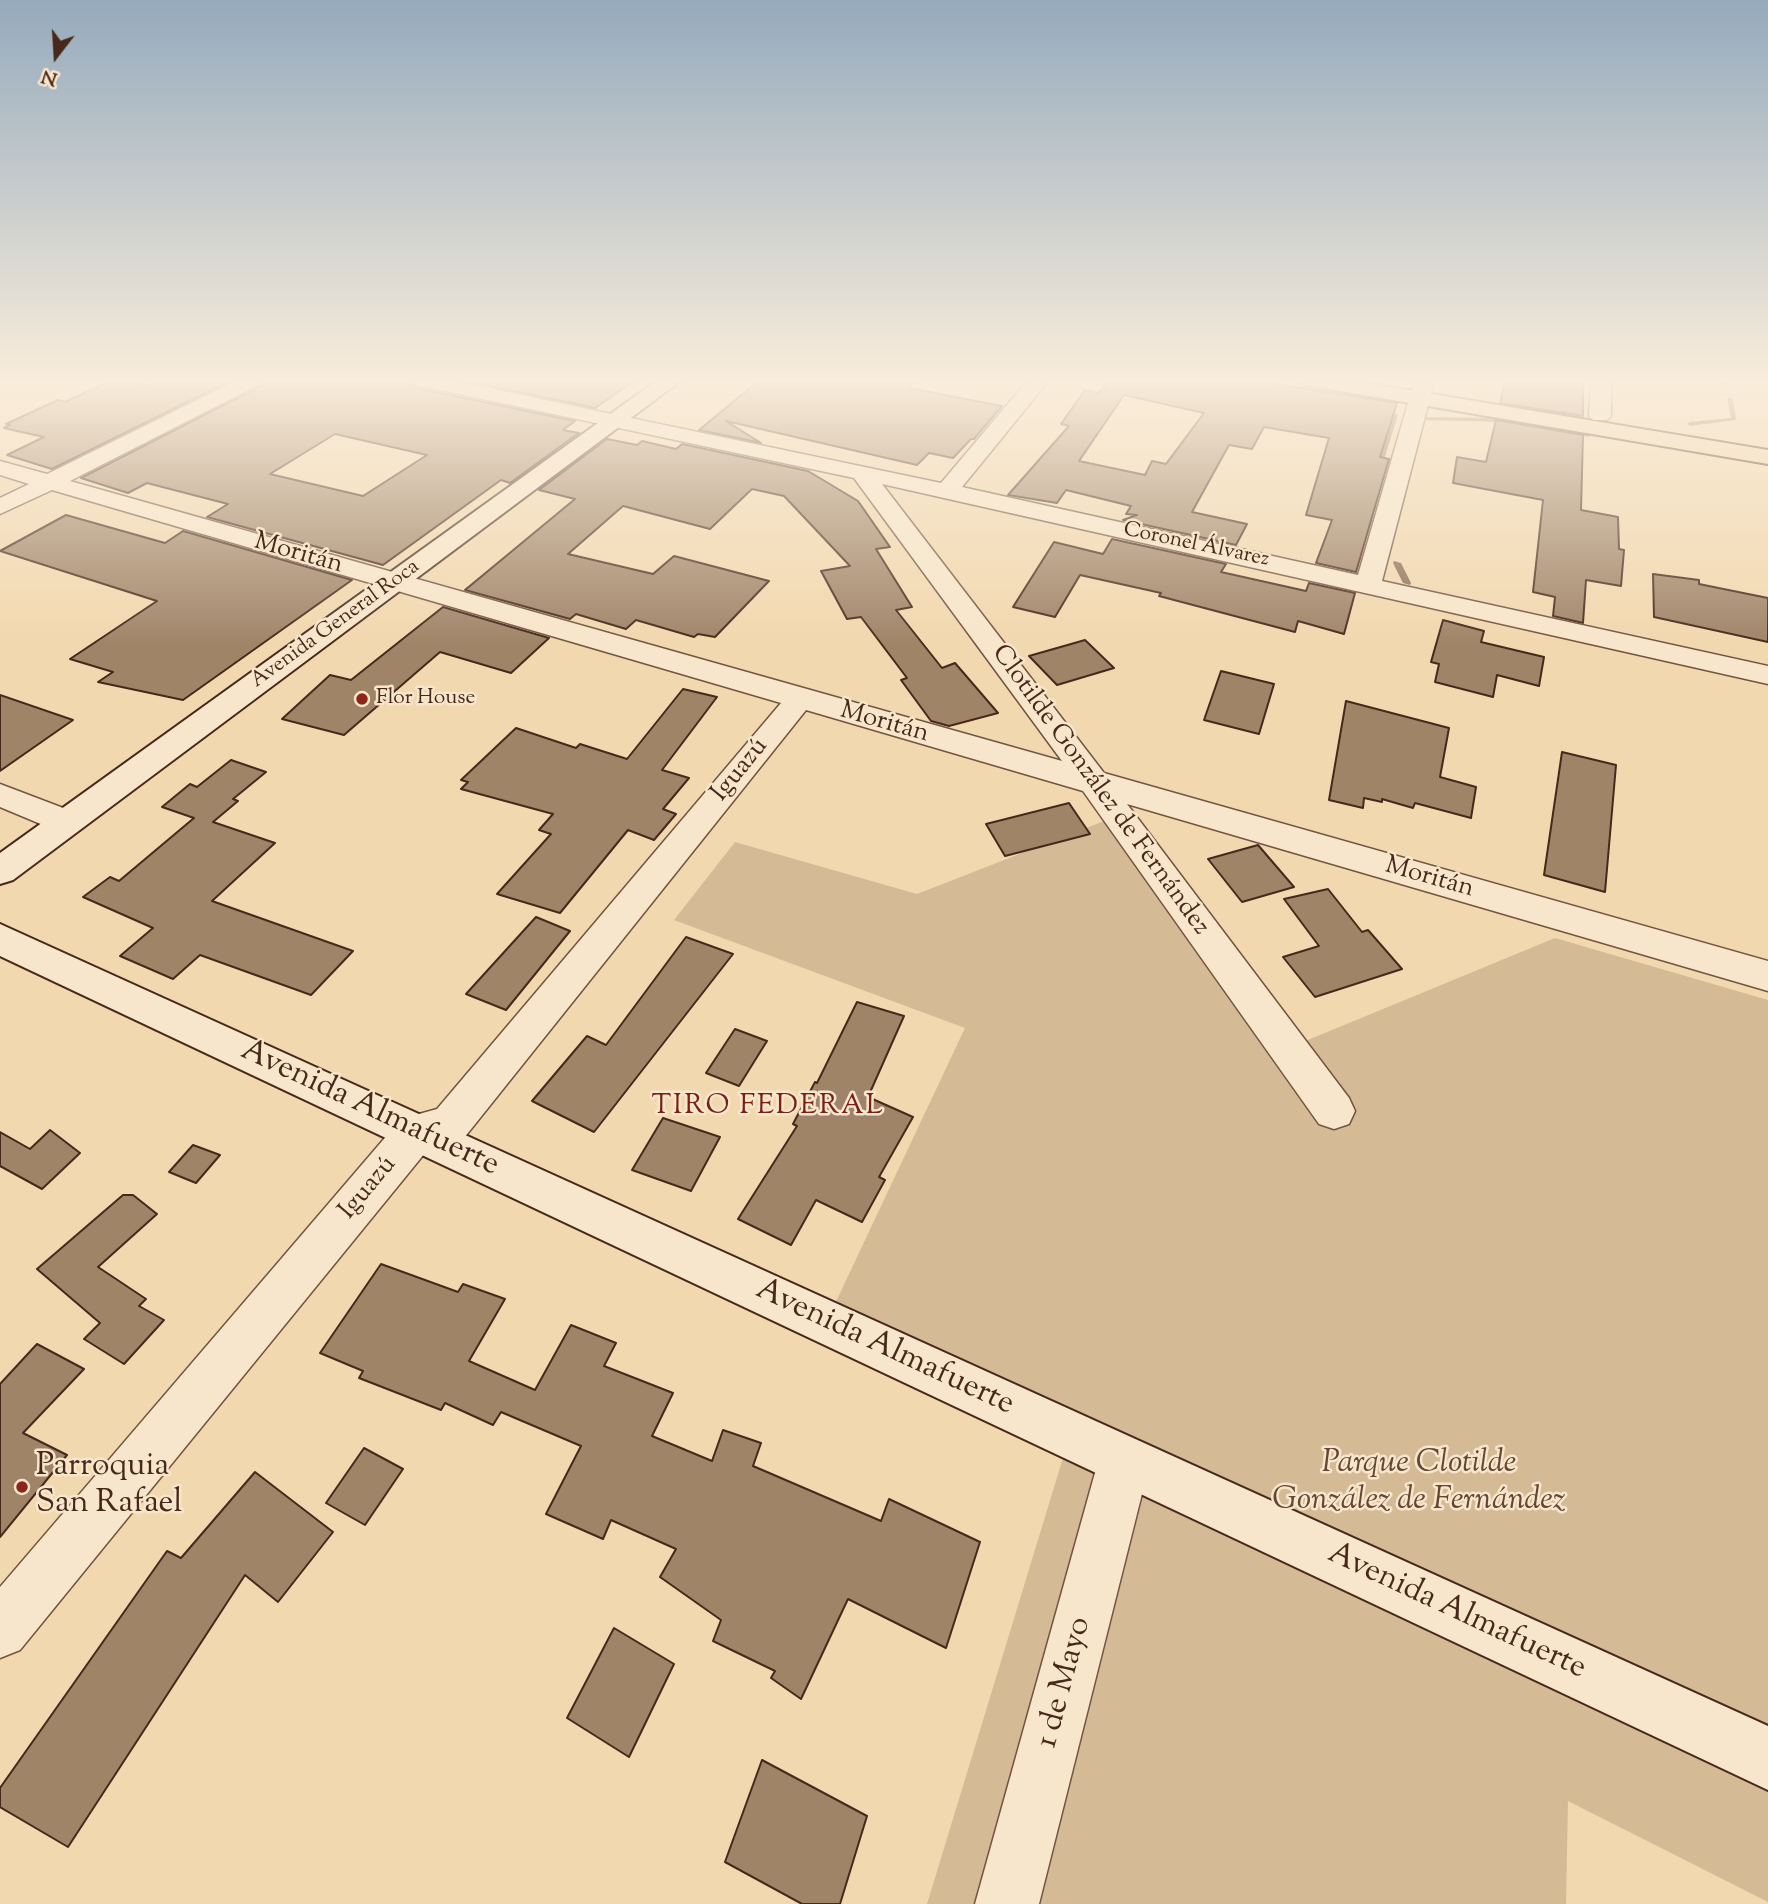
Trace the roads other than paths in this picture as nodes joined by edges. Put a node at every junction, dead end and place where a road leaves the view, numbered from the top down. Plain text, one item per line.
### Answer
1 (0, 468) edge
2 (77, 468) edge
3 (552, 468) edge
4 (843, 468) edge
5 (966, 468) edge
6 (1401, 468) edge
7 (862, 472) junction
8 (49, 482) junction
9 (947, 491) junction
10 (0, 507) edge
11 (394, 583) junction
12 (1368, 584) junction
13 (1768, 675) edge
14 (799, 699) junction
15 (1095, 784) junction
16 (0, 795) edge
17 (67, 822) junction
18 (0, 871) edge
19 (0, 939) edge
20 (1768, 976) edge
21 (1334, 1111) dead end
22 (416, 1132) junction
23 (1124, 1462) junction
24 (0, 1630) edge
25 (1768, 1758) edge
26 (1007, 1904) edge

1 - 8 street, Moritán
2 - 8 street
3 - 11 main road, Avenida General Roca
4 - 7 street, Coronel Álvarez
5 - 9 street
6 - 12 street
7 - 9 street, Coronel Álvarez
7 - 15 street, Clotilde González de Fernández
8 - 10 street
8 - 11 street, Moritán
9 - 12 street, Coronel Álvarez
11 - 14 street, Moritán
11 - 17 main road, Avenida General Roca
12 - 13 street, Coronel Álvarez
14 - 15 street, Moritán
14 - 22 street, Iguazú
15 - 20 street, Moritán
15 - 21 street, Clotilde González de Fernández
16 - 17 street
17 - 18 main road, Avenida General Roca
19 - 22 main road, Avenida Almafuerte
22 - 23 main road, Avenida Almafuerte
22 - 24 street, Iguazú
23 - 25 main road, Avenida Almafuerte
23 - 26 street, 1 de Mayo

